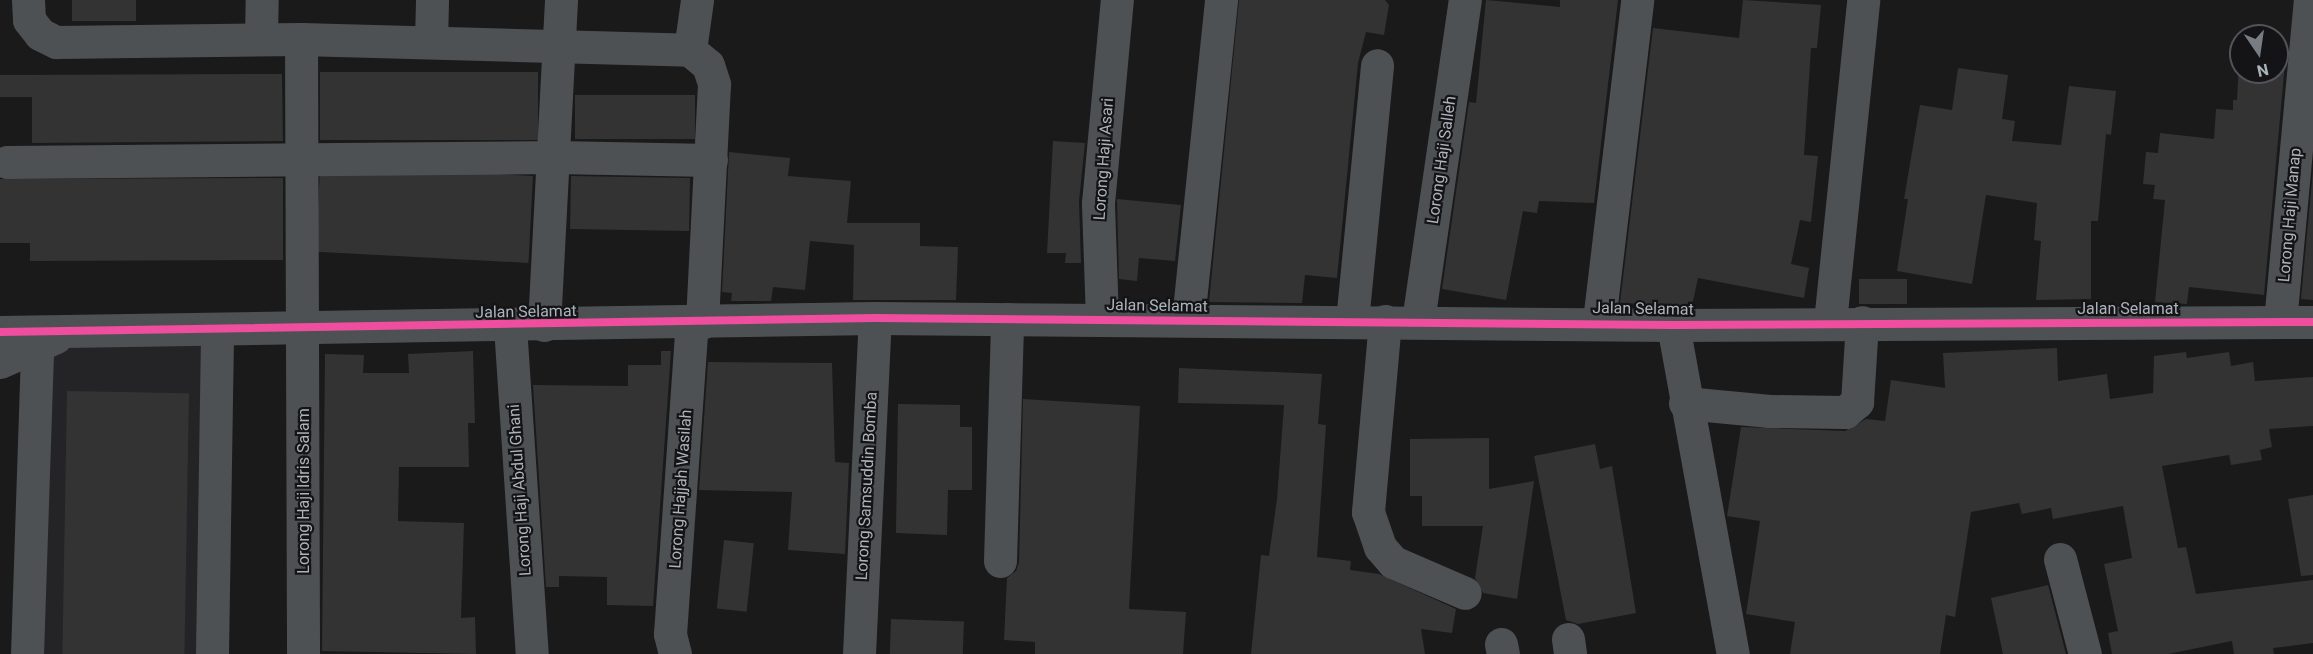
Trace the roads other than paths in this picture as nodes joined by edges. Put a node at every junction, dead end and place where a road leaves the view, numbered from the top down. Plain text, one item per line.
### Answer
1 (28, 0) edge
2 (262, 0) edge
3 (432, 0) edge
4 (561, 0) edge
5 (697, 0) edge
6 (1117, 0) edge
7 (1221, 0) edge
8 (1465, 0) edge
9 (1637, 0) edge
10 (1863, 0) edge
11 (2310, 0) edge
12 (261, 39) junction
13 (301, 39) junction
14 (432, 42) junction
15 (561, 45) junction
16 (690, 50) junction
17 (1377, 65) dead end
18 (555, 156) junction
19 (302, 160) junction
20 (711, 160) junction
21 (7, 162) dead end
22 (875, 318) junction
23 (1102, 319) junction
24 (1007, 320) junction
25 (1188, 320) junction
26 (1352, 321) junction
27 (1385, 321) junction
28 (1418, 321) junction
29 (1599, 321) junction
30 (1846, 322) junction
31 (2280, 322) junction
32 (2313, 322) edge
33 (697, 323) junction
34 (544, 325) junction
35 (1673, 325) junction
36 (510, 326) junction
37 (305, 328) junction
38 (217, 330) junction
39 (0, 332) edge
40 (69, 332) junction
41 (37, 345) junction
42 (0, 362) edge
43 (1687, 413) junction
44 (2060, 559) dead end
45 (1000, 561) dead end
46 (1465, 593) dead end
47 (1730, 640) edge
48 (27, 654) edge
49 (212, 654) edge
50 (303, 654) edge
51 (532, 654) edge
52 (675, 654) edge
53 (859, 654) edge
54 (2085, 654) edge

1 - 12 street
2 - 12 street
3 - 14 street
4 - 15 street
5 - 16 street
6 - 23 street, Lorong Haji Asari
7 - 25 street
8 - 28 street, Lorong Haji Salleh
9 - 29 street
10 - 30 street
11 - 31 street, Lorong Haji Manap
12 - 13 street
13 - 14 street
13 - 19 street, Lorong Haji Idris Salam
14 - 15 street
15 - 16 street
15 - 18 street
16 - 20 street, Lorong Hajjah Wasilah
17 - 26 street
18 - 19 street
18 - 20 street
18 - 34 street
19 - 21 street
19 - 37 street, Lorong Haji Idris Salam
20 - 33 street, Lorong Hajjah Wasilah
22 - 24 street, Jalan Selamat
22 - 33 street, Jalan Selamat
22 - 53 street, Lorong Samsuddin Bomba
23 - 24 street, Jalan Selamat
23 - 25 street, Jalan Selamat
24 - 45 street
25 - 26 street, Jalan Selamat
26 - 27 street, Jalan Selamat
27 - 28 street, Jalan Selamat
27 - 46 street
28 - 29 street, Jalan Selamat
29 - 35 street, Jalan Selamat
30 - 31 street, Jalan Selamat
30 - 35 street, Jalan Selamat
30 - 43 street
31 - 32 street, Jalan Selamat
33 - 34 street, Jalan Selamat
33 - 52 street, Lorong Hajjah Wasilah
34 - 36 street, Jalan Selamat
35 - 43 street
36 - 37 street, Jalan Selamat
36 - 51 street, Lorong Haji Abdul Ghani
37 - 38 street, Jalan Selamat
37 - 50 street, Lorong Haji Idris Salam
38 - 40 street, Jalan Selamat
38 - 49 street
39 - 40 street, Jalan Selamat
40 - 41 street
41 - 42 street
41 - 48 street
43 - 47 street
44 - 54 street

